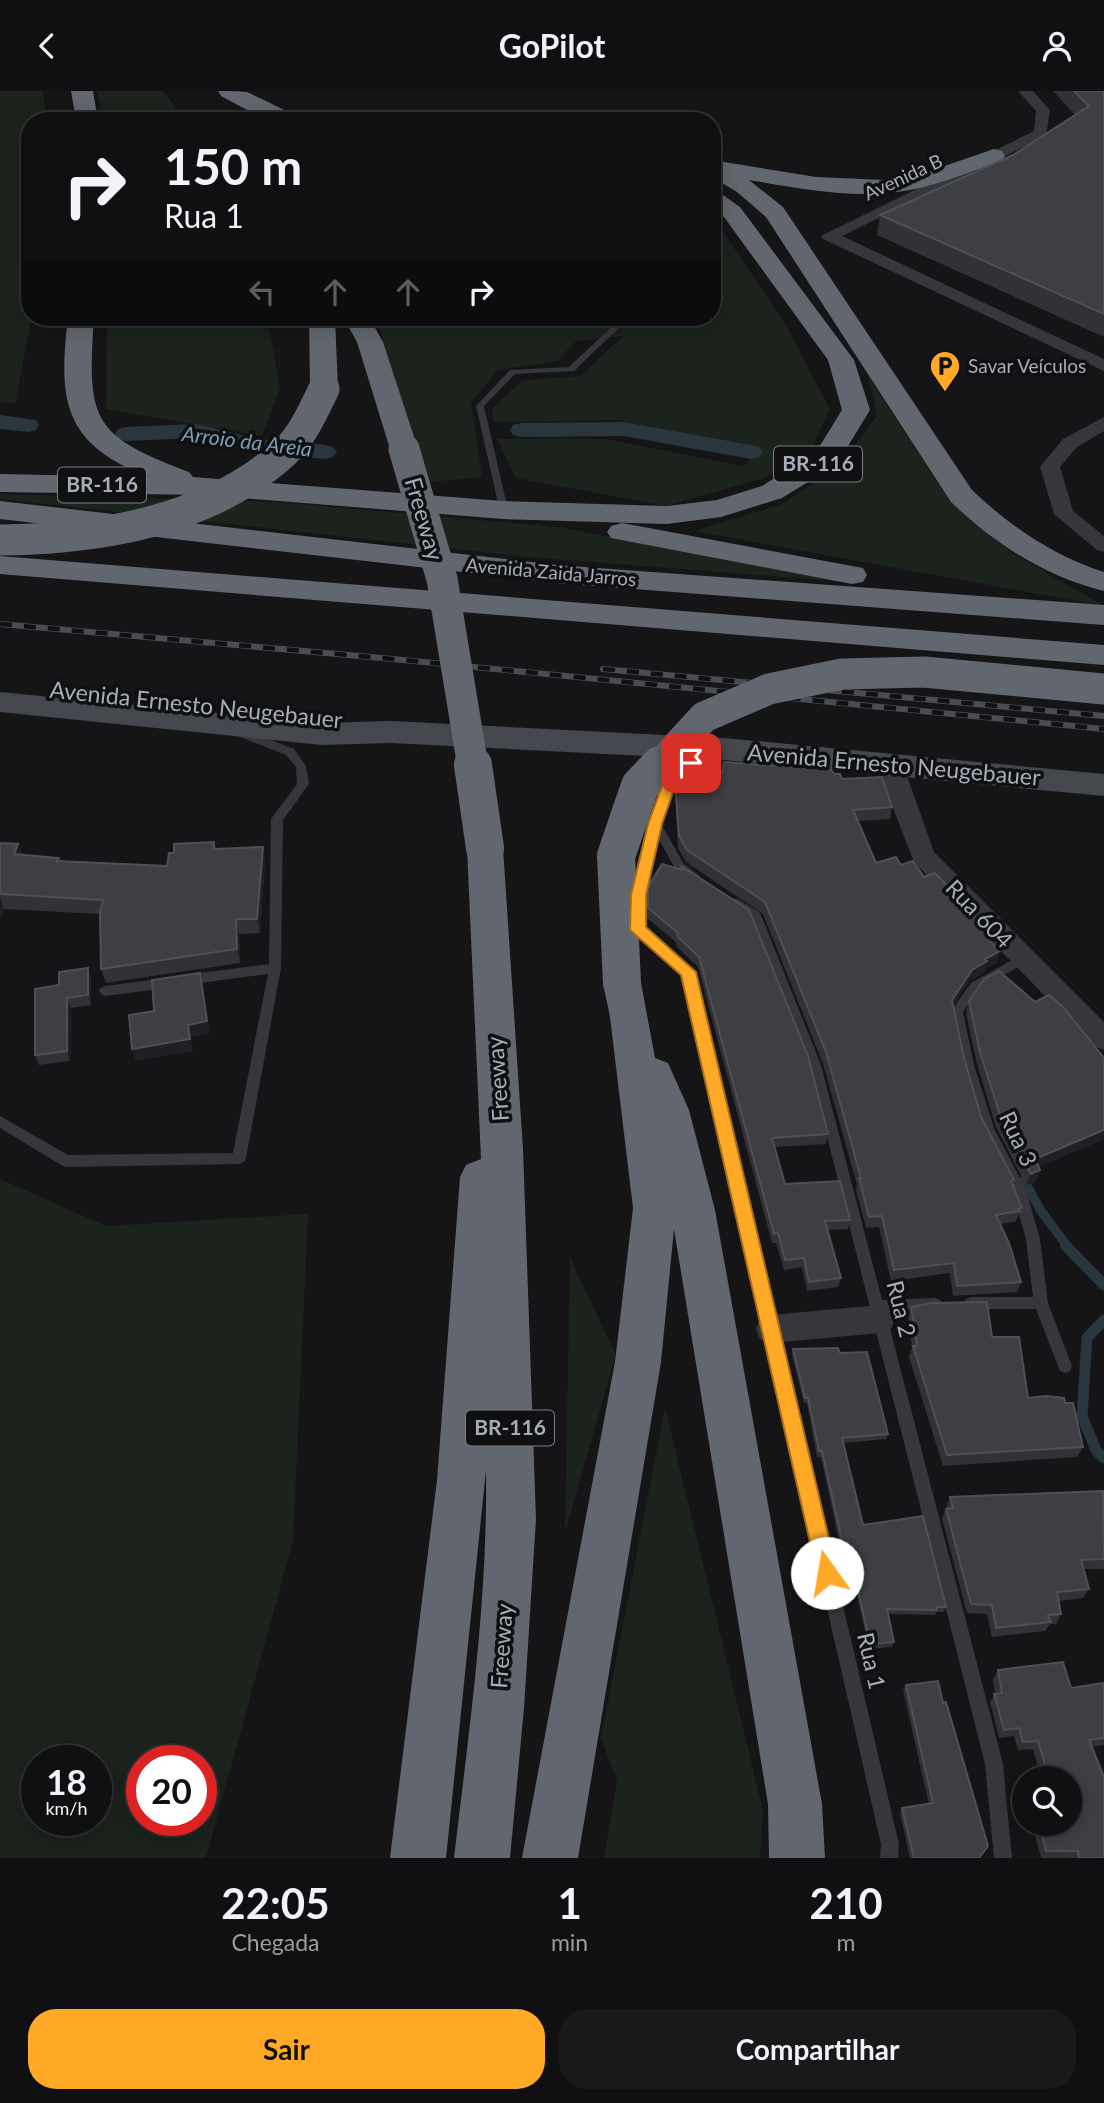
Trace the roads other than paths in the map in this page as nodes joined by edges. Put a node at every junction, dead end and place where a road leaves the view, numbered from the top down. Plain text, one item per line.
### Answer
1 (82, 91) edge
2 (211, 91) edge
3 (229, 91) edge
4 (1025, 91) edge
5 (86, 112) edge
6 (228, 112) edge
7 (267, 112) edge
8 (994, 156) junction
9 (721, 168) edge
10 (721, 172) edge
11 (721, 204) edge
12 (80, 326) edge
13 (322, 326) edge
14 (616, 326) edge
15 (368, 330) edge
16 (1104, 366) edge
17 (1104, 423) edge
18 (1070, 443) joint
19 (0, 482) edge
20 (204, 487) junction
21 (0, 510) edge
22 (503, 510) junction
23 (0, 540) edge
24 (1104, 546) edge
25 (0, 565) edge
26 (1104, 582) edge
27 (1042, 610) junction
28 (1104, 615) edge
29 (1104, 655) edge
30 (0, 684) edge
31 (1104, 689) edge
32 (0, 702) edge
33 (222, 724) junction
34 (391, 732) junction
35 (724, 749) junction
36 (893, 765) junction
37 (1104, 785) edge
38 (655, 824) junction
39 (1023, 959) junction
40 (275, 968) junction
41 (105, 991) dead end
42 (493, 997) junction
43 (626, 1000) junction
44 (1104, 1039) edge
45 (0, 1121) edge
46 (1041, 1303) junction
47 (879, 1313) junction
48 (771, 1329) junction
49 (1065, 1366) dead end
50 (418, 1858) edge
51 (482, 1858) edge
52 (550, 1858) edge
53 (797, 1858) edge
54 (889, 1858) edge
55 (1003, 1858) edge

1 - 5 highway
2 - 6 highway
3 - 7 highway
4 - 8 street, Avenida B
8 - 9 highway
8 - 16 street, Avenida B
10 - 26 highway
11 - 22 highway, BR-116
12 - 20 highway
13 - 23 highway, bridge
14 - 22 lane
15 - 42 highway, Freeway / BR-116, bridge
17 - 18 street
18 - 24 street
19 - 20 highway, BR-116
20 - 22 highway, BR-116
21 - 27 highway, Avenida Zaida Jarros
22 - 27 highway
25 - 29 highway, Avenida Zaida Jarros
27 - 28 highway, Avenida Zaida Jarros
30 - 34 main road, Avenida Ernesto Neugebauer
31 - 43 highway, bridge
32 - 33 main road, Avenida Ernesto Neugebauer
33 - 34 main road, Avenida Ernesto Neugebauer
33 - 40 lane
34 - 35 main road, Avenida Ernesto Neugebauer
35 - 36 main road, Avenida Ernesto Neugebauer
35 - 38 lane, Rua 1
36 - 37 main road, Avenida Ernesto Neugebauer
36 - 39 street, Rua 604
38 - 47 lane, Rua 2
38 - 48 lane, Rua 1
39 - 44 street, Rua 604
39 - 46 lane, Rua 3
40 - 41 lane
40 - 45 lane
42 - 50 highway
42 - 51 highway, Freeway / BR-116
43 - 52 highway
43 - 53 highway
46 - 47 lane
46 - 49 lane, Rua 3
47 - 48 street
47 - 55 lane, Rua 2
48 - 54 lane, Rua 1

